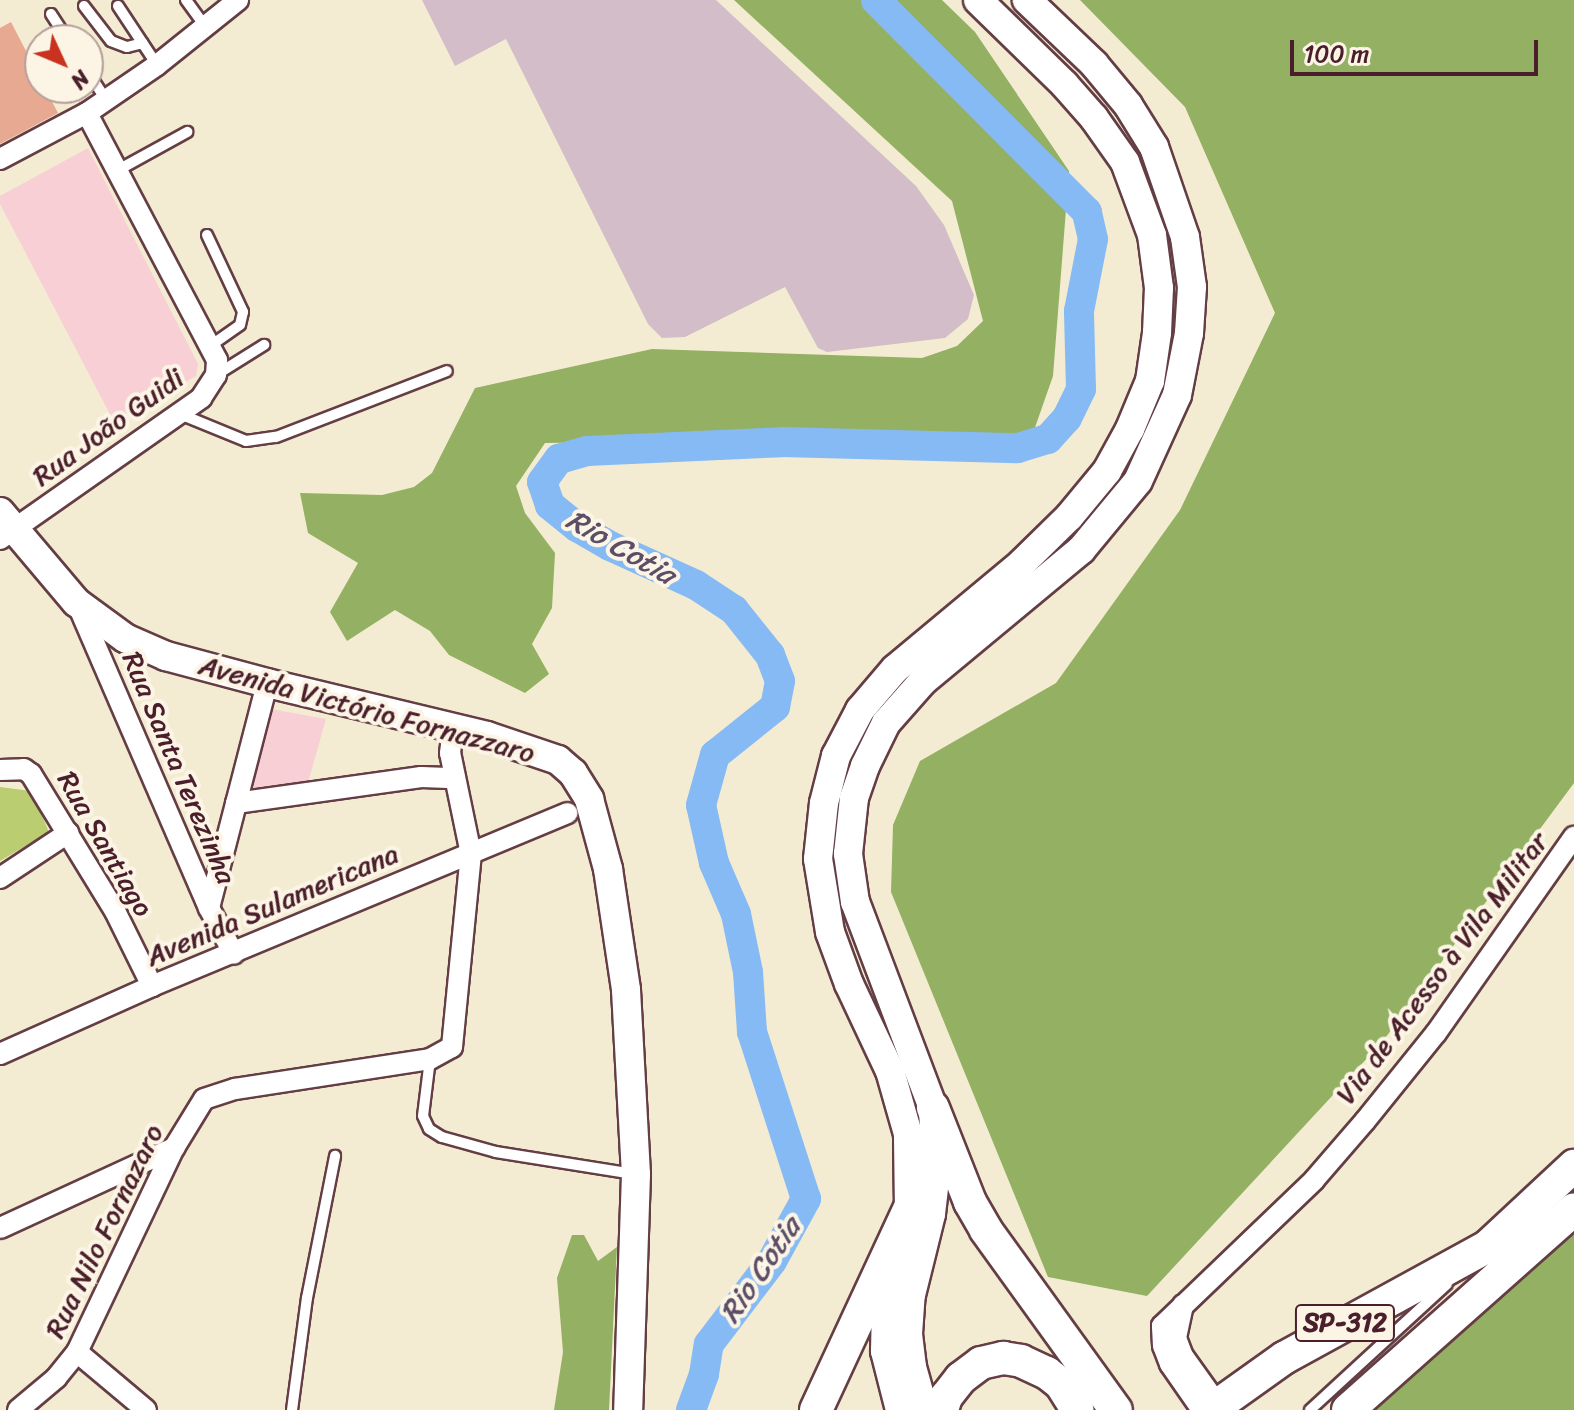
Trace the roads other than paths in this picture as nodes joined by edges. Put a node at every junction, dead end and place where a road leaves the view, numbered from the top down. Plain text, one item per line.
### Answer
1 (186, 0) edge
2 (238, 0) edge
3 (978, 0) edge
4 (1027, 0) edge
5 (84, 6) dead end
6 (118, 6) dead end
7 (51, 14) dead end
8 (58, 24) edge
9 (205, 26) junction
10 (143, 43) junction
11 (157, 65) junction
12 (104, 97) edge
13 (106, 100) junction
14 (87, 113) junction
15 (187, 132) dead end
16 (0, 159) edge
17 (120, 169) junction
18 (207, 235) dead end
19 (264, 345) dead end
20 (214, 360) junction
21 (447, 371) dead end
22 (180, 414) junction
23 (5, 526) edge
24 (76, 602) junction
25 (267, 683) junction
26 (453, 728) junction
27 (0, 770) edge
28 (455, 778) junction
29 (236, 803) junction
30 (567, 813) dead end
31 (68, 833) junction
32 (1574, 837) edge
33 (471, 854) junction
34 (0, 878) edge
35 (209, 908) junction
36 (234, 954) junction
37 (152, 986) junction
38 (0, 1054) edge
39 (430, 1059) junction
40 (933, 1108) junction
41 (174, 1148) junction
42 (335, 1156) dead end
43 (1574, 1166) edge
44 (636, 1174) junction
45 (1574, 1209) edge
46 (909, 1210) junction
47 (0, 1228) edge
48 (1487, 1247) junction
49 (77, 1352) junction
50 (1212, 1409) edge
51 (18, 1410) edge
52 (146, 1410) edge
53 (292, 1410) edge
54 (628, 1410) edge
55 (816, 1410) edge
56 (900, 1410) edge
57 (924, 1410) edge
58 (942, 1410) edge
59 (1077, 1410) edge
60 (1116, 1410) edge
61 (1310, 1410) edge
62 (1348, 1410) edge

1 - 9 lane
2 - 9 street
3 - 46 main road
4 - 40 main road
5 - 10 lane
6 - 10 lane
7 - 8 lane
9 - 11 street
10 - 11 lane
11 - 13 street
12 - 13 lane
13 - 14 street
14 - 16 street
14 - 17 street
15 - 17 lane
17 - 20 street
18 - 20 lane
19 - 20 lane
20 - 22 street, Rua João Guidi
21 - 22 lane
22 - 23 street, Rua João Guidi
23 - 24 main road, Avenida Victório Fornazzaro
24 - 25 main road, Avenida Victório Fornazzaro
24 - 35 street, Rua Santa Terezinha
25 - 26 main road, Avenida Victório Fornazzaro
25 - 29 street
26 - 28 street
26 - 44 main road, Avenida Victório Fornazzaro
27 - 31 street, Rua Santiago
28 - 29 street
28 - 33 street
29 - 35 street
30 - 33 street, Avenida Sulamericana
31 - 34 street
31 - 37 street, Rua Santiago
32 - 50 street, Via de Acesso à Vila Militar
33 - 36 street, Avenida Sulamericana
33 - 39 street
35 - 36 street, Rua Santa Terezinha
36 - 37 street, Avenida Sulamericana
37 - 38 street, Avenida Sulamericana
39 - 41 street, Rua Nilo Fornazaro
39 - 44 lane
40 - 57 main road
40 - 60 main road
41 - 47 street
41 - 49 street, Rua Nilo Fornazaro
42 - 53 lane
43 - 48 main road, SP-312
44 - 54 main road, Avenida Victório Fornazzaro
45 - 62 main road, SP-312
46 - 55 main road
46 - 56 main road
48 - 50 main road, SP-312
48 - 61 lane
49 - 51 street, Rua Nilo Fornazaro
49 - 52 street
58 - 59 main road

